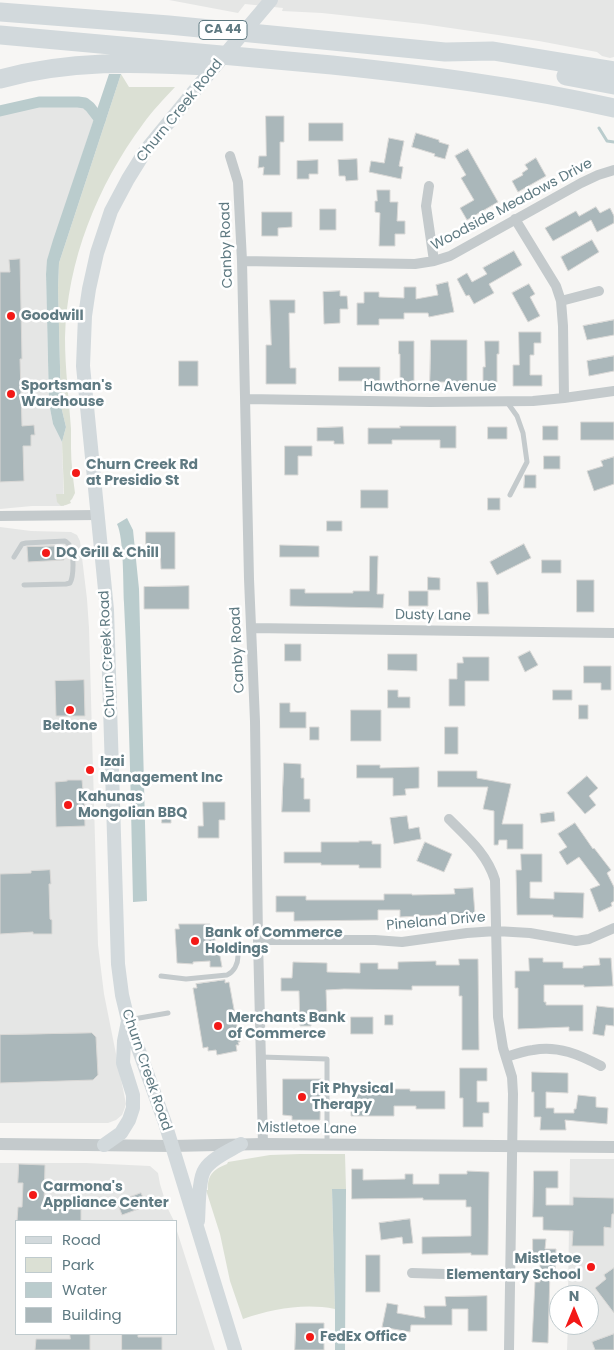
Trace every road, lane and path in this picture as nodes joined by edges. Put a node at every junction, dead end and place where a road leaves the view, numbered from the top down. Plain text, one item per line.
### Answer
1 (268, 3) edge
2 (0, 12) edge
3 (0, 35) edge
4 (445, 52) junction
5 (387, 71) junction
6 (614, 72) edge
7 (0, 79) edge
8 (614, 85) edge
9 (614, 108) edge
10 (230, 156) dead end
11 (614, 170) edge
12 (429, 186) dead end
13 (514, 219) junction
14 (242, 261) junction
15 (434, 262) junction
16 (599, 290) dead end
17 (561, 301) junction
18 (614, 391) edge
19 (564, 398) junction
20 (246, 399) junction
21 (507, 401) junction
22 (510, 495) dead end
23 (97, 515) junction
24 (0, 516) edge
25 (14, 557) dead end
26 (24, 585) dead end
27 (251, 628) junction
28 (614, 633) edge
29 (450, 819) dead end
30 (614, 928) edge
31 (496, 931) junction
32 (258, 940) junction
33 (238, 956) dead end
34 (161, 976) dead end
35 (168, 1013) dead end
36 (128, 1020) junction
37 (261, 1057) junction
38 (506, 1057) junction
39 (601, 1066) dead end
40 (0, 1144) edge
41 (241, 1144) junction
42 (263, 1144) junction
43 (104, 1145) junction
44 (328, 1145) junction
45 (172, 1146) junction
46 (512, 1146) junction
47 (614, 1147) edge
48 (197, 1229) junction
49 (412, 1273) dead end
50 (510, 1276) junction
51 (235, 1350) edge
52 (510, 1350) edge

1 - 23 main road, Churn Creek Road
2 - 4 highway, CA 44
3 - 5 highway, CA 44
4 - 6 highway
4 - 8 highway, CA 44
5 - 7 highway
5 - 9 highway, CA 44
10 - 14 street, Canby Road
11 - 13 street, Woodside Meadows Drive
12 - 15 street
13 - 15 street, Woodside Meadows Drive
13 - 17 street
14 - 15 street, Woodside Meadows Drive
14 - 20 street, Canby Road
16 - 17 street
17 - 19 street
18 - 19 street, Hawthorne Avenue
19 - 21 street, Hawthorne Avenue
20 - 21 street, Hawthorne Avenue
20 - 27 street, Canby Road
21 - 22 lane
23 - 24 street
23 - 36 main road, Churn Creek Road
25 - 26 lane
27 - 28 street, Dusty Lane
27 - 32 street, Canby Road
29 - 31 street
30 - 31 street, Pineland Drive
31 - 32 street, Pineland Drive
31 - 38 street
32 - 37 street, Canby Road
33 - 34 lane
35 - 36 lane
36 - 43 main road
36 - 45 main road, Churn Creek Road
37 - 42 street, Canby Road
37 - 44 lane
38 - 39 street
38 - 46 street
40 - 43 street, Mistletoe Lane
41 - 42 street, Mistletoe Lane
41 - 45 street, Mistletoe Lane
41 - 48 main road
42 - 44 street, Mistletoe Lane
43 - 45 street, Mistletoe Lane
44 - 46 street, Mistletoe Lane
45 - 48 main road, Churn Creek Road
46 - 47 street, Mistletoe Lane
46 - 50 street
48 - 51 main road, Churn Creek Road
49 - 50 street
50 - 52 street

